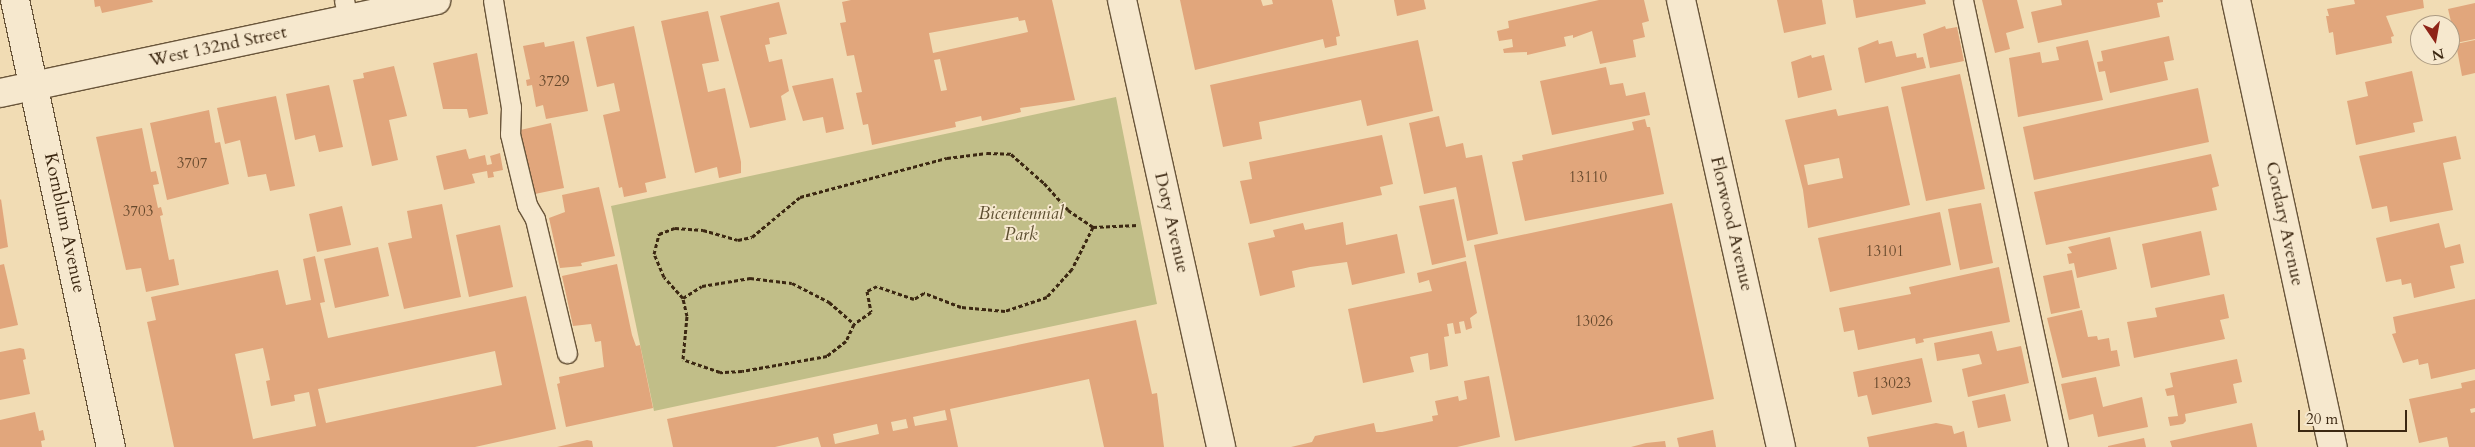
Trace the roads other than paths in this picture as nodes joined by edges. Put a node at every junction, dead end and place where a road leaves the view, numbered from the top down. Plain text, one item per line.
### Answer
1 (15, 0) edge
2 (436, 0) edge
3 (493, 0) edge
4 (1122, 0) edge
5 (1681, 0) edge
6 (1962, 0) edge
7 (2236, 0) edge
8 (346, 10) edge
9 (34, 86) junction
10 (0, 93) edge
11 (567, 353) dead end
12 (111, 447) edge
13 (1221, 447) edge
14 (1781, 447) edge
15 (2058, 447) edge
16 (2332, 447) edge

1 - 9 street, Kornblum Avenue
2 - 8 street, West 132nd Street
3 - 11 lane
4 - 13 street, Doty Avenue
5 - 14 street, Florwood Avenue
6 - 15 lane
7 - 16 street, Cordary Avenue
8 - 9 street, West 132nd Street
9 - 10 street, West 132nd Street
9 - 12 street, Kornblum Avenue

